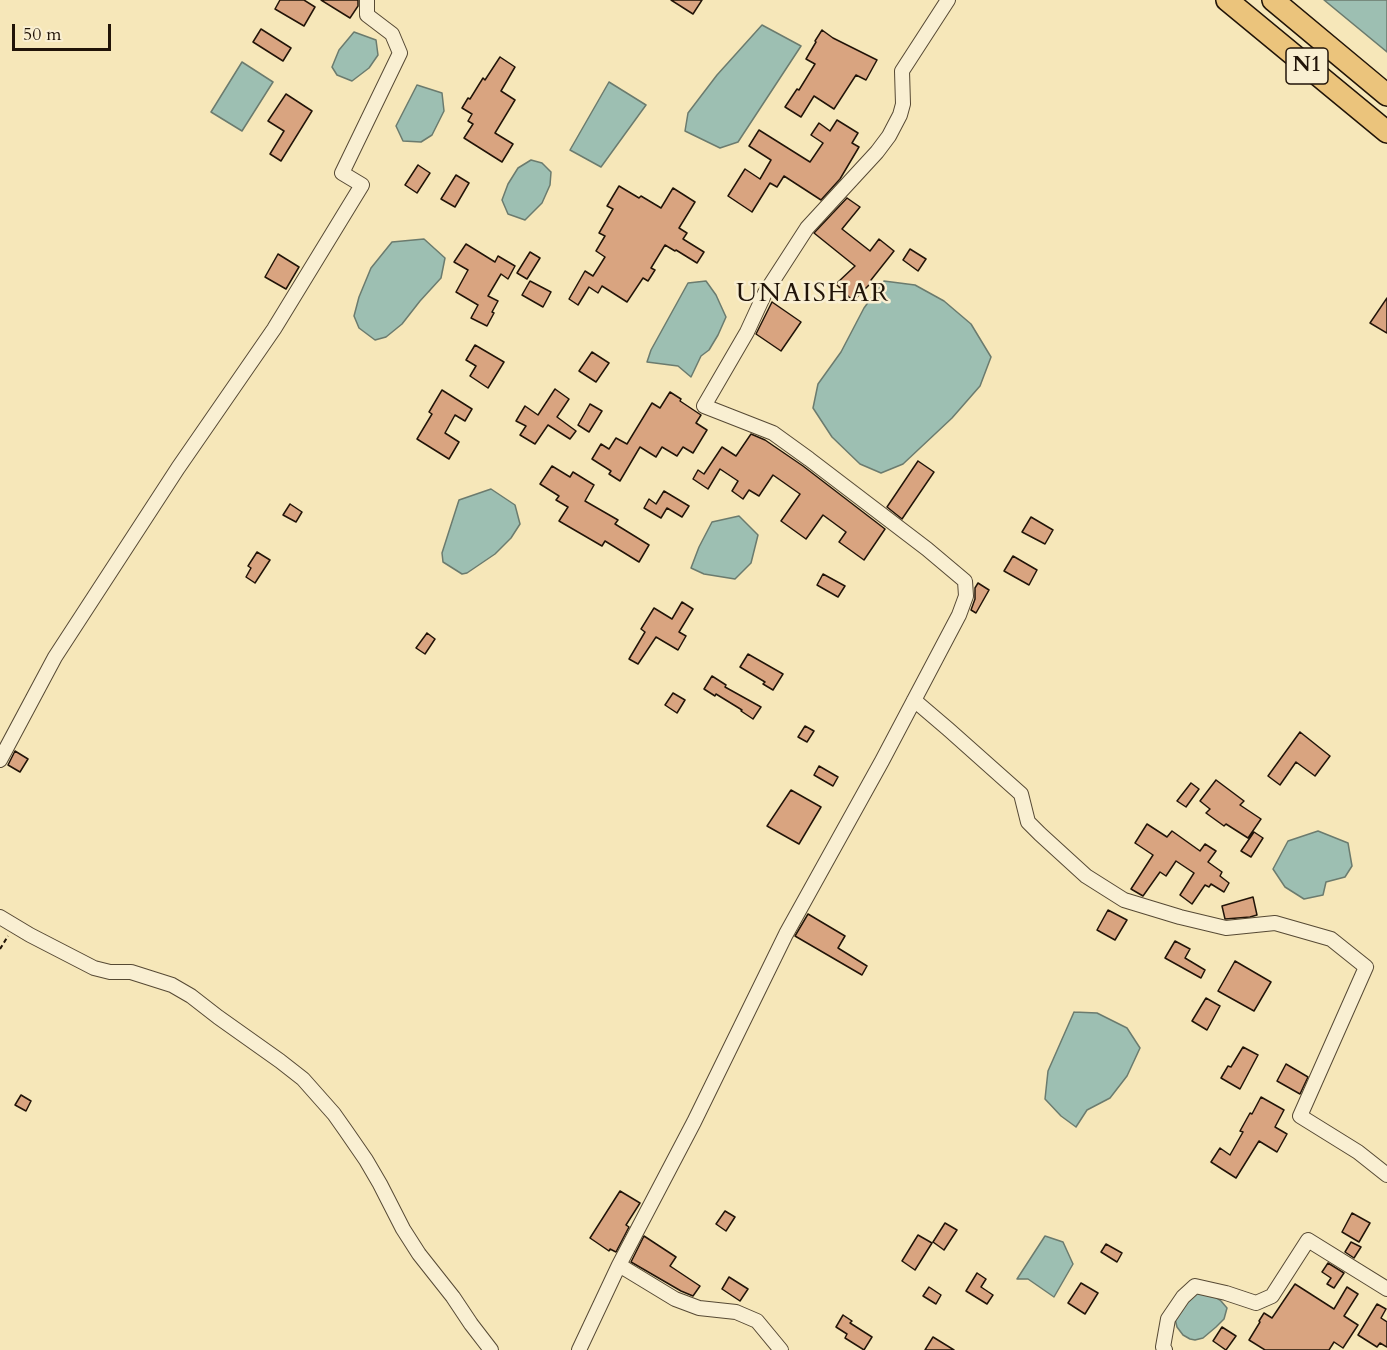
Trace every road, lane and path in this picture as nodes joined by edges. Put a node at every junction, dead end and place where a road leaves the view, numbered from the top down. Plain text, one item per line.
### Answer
1 (367, 0) edge
2 (948, 0) edge
3 (1227, 0) edge
4 (1273, 0) edge
5 (1387, 95) edge
6 (1387, 132) edge
7 (914, 700) junction
8 (0, 760) edge
9 (0, 917) edge
10 (1387, 1175) edge
11 (619, 1265) junction
12 (1387, 1289) edge
13 (491, 1350) edge
14 (579, 1350) edge
15 (781, 1350) edge
16 (1165, 1350) edge

1 - 8 street
2 - 7 street
3 - 6 highway, N1
4 - 5 highway, N1
7 - 10 street
7 - 11 street
9 - 13 street
11 - 14 street
11 - 15 street
12 - 16 street

